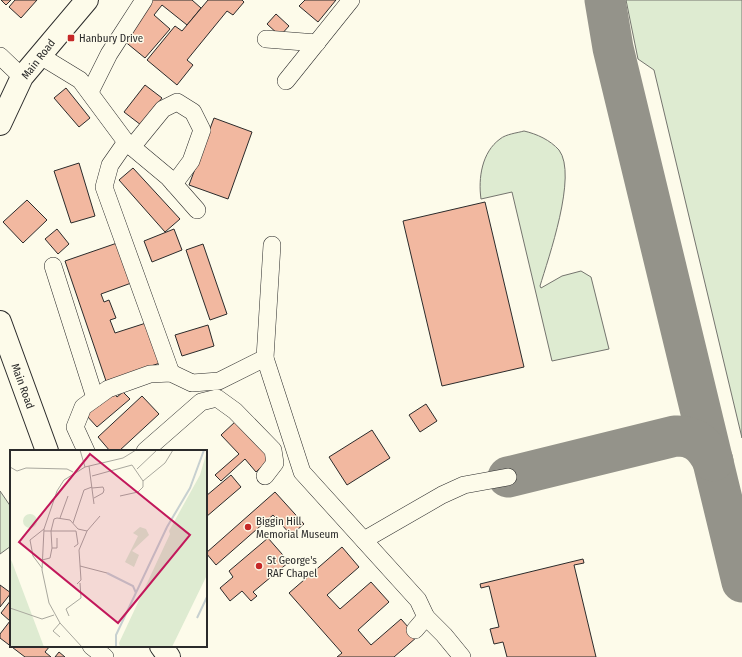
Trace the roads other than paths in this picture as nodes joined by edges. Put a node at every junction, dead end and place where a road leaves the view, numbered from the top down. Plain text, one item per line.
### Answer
1 (88, 0) edge
2 (144, 0) edge
3 (351, 0) edge
4 (266, 40) dead end
5 (317, 43) junction
6 (0, 56) edge
7 (39, 56) junction
8 (22, 77) junction
9 (286, 81) dead end
10 (90, 92) junction
11 (0, 124) edge
12 (129, 144) junction
13 (174, 184) junction
14 (197, 210) dead end
15 (272, 244) dead end
16 (53, 266) dead end
17 (0, 322) edge
18 (265, 358) junction
19 (170, 373) junction
20 (95, 398) junction
21 (47, 450) edge
22 (86, 450) edge
23 (146, 450) edge
24 (265, 476) dead end
25 (508, 477) dead end
26 (364, 540) junction
27 (92, 647) edge
28 (105, 657) edge
29 (462, 657) edge

1 - 7 main road, Main Road
2 - 10 street
3 - 5 street
4 - 5 street
5 - 9 street
6 - 8 street
7 - 8 main road, Main Road
7 - 10 street
8 - 11 main road, Main Road
10 - 12 street
12 - 13 street
12 - 13 street
12 - 19 street
13 - 14 street
15 - 18 street
16 - 20 street
17 - 21 main road, Main Road
18 - 19 street
18 - 26 street
19 - 20 street
20 - 22 street
23 - 24 street
25 - 26 street
26 - 29 street
27 - 28 street

